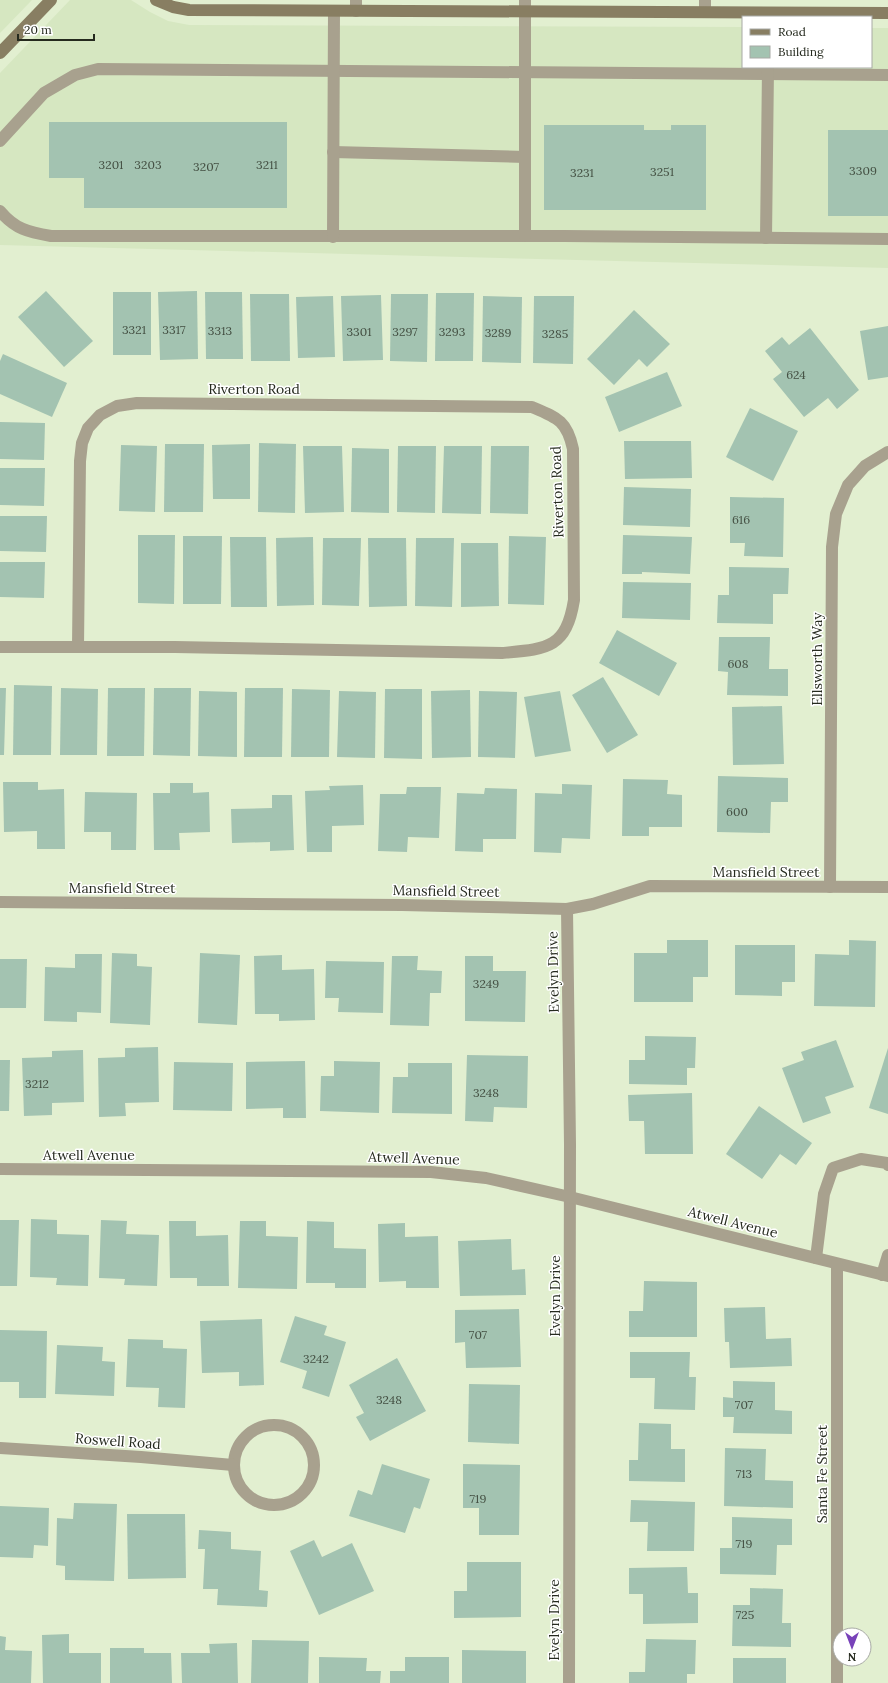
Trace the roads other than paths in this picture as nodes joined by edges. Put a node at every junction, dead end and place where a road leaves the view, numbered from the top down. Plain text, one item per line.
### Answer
1 (51, 0) edge
2 (156, 0) edge
3 (356, 5) edge
4 (525, 6) edge
5 (705, 6) edge
6 (334, 11) junction
7 (888, 13) edge
8 (768, 14) edge
9 (0, 53) edge
10 (334, 71) junction
11 (768, 71) edge
12 (526, 73) junction
13 (888, 75) edge
14 (0, 140) edge
15 (333, 152) junction
16 (525, 156) junction
17 (0, 211) edge
18 (525, 236) junction
19 (333, 237) junction
20 (766, 238) junction
21 (888, 239) edge
22 (888, 452) edge
23 (0, 647) edge
24 (78, 647) junction
25 (830, 887) junction
26 (888, 887) edge
27 (0, 902) edge
28 (567, 909) junction
29 (888, 1165) edge
30 (0, 1169) edge
31 (570, 1197) junction
32 (888, 1255) edge
33 (816, 1258) junction
34 (837, 1264) junction
35 (885, 1275) edge
36 (0, 1448) edge
37 (233, 1465) junction
38 (569, 1683) edge
39 (837, 1683) edge

1 - 9 street
2 - 6 street
3 - 4 street
3 - 6 street
4 - 5 street
4 - 12 street
5 - 8 street
6 - 10 street
7 - 8 street
10 - 12 street
10 - 14 street
10 - 15 street
11 - 12 street
11 - 13 street
11 - 20 street
12 - 16 street
15 - 16 street
15 - 19 street
16 - 18 street
17 - 19 street
18 - 19 street
18 - 20 street
20 - 21 street
22 - 25 street, Ellsworth Way
23 - 24 street, Riverton Road
24 - 24 street, Riverton Road
25 - 26 street, Mansfield Street
25 - 28 street, Mansfield Street
27 - 28 street, Mansfield Street
28 - 31 street, Evelyn Drive
29 - 33 street
30 - 31 street, Atwell Avenue
31 - 33 street, Atwell Avenue
31 - 38 street, Evelyn Drive
32 - 35 street, Atwell Avenue
33 - 34 street, Atwell Avenue
34 - 35 street, Atwell Avenue
34 - 39 street, Santa Fe Street
36 - 37 street, Roswell Road
37 - 37 street

